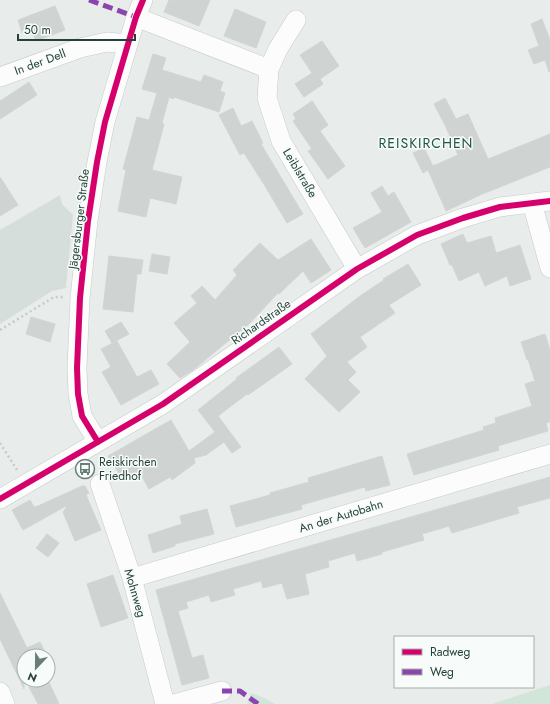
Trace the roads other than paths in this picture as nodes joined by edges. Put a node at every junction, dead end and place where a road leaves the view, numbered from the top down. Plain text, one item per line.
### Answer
1 (139, 9) edge
2 (296, 20) dead end
3 (128, 44) junction
4 (269, 69) junction
5 (0, 77) edge
6 (541, 202) edge
7 (357, 268) junction
8 (550, 268) edge
9 (98, 442) junction
10 (550, 454) edge
11 (100, 484) dead end
12 (0, 499) edge
13 (132, 578) junction
14 (0, 692) edge
15 (222, 692) dead end
16 (5, 704) edge
17 (165, 704) edge
18 (174, 704) edge

1 - 3 street, Jägersburger Straße
1 - 4 street
2 - 4 street, Leiblstraße
3 - 5 street, In der Dell
3 - 9 street, Jägersburger Straße
4 - 7 street, Leiblstraße
6 - 7 street, Richardstraße
6 - 8 street
7 - 9 street, Richardstraße
9 - 12 street, Richardstraße
10 - 13 street, An der Autobahn
11 - 13 street, Mohnweg
13 - 17 street, Mohnweg
14 - 16 street
15 - 18 street

